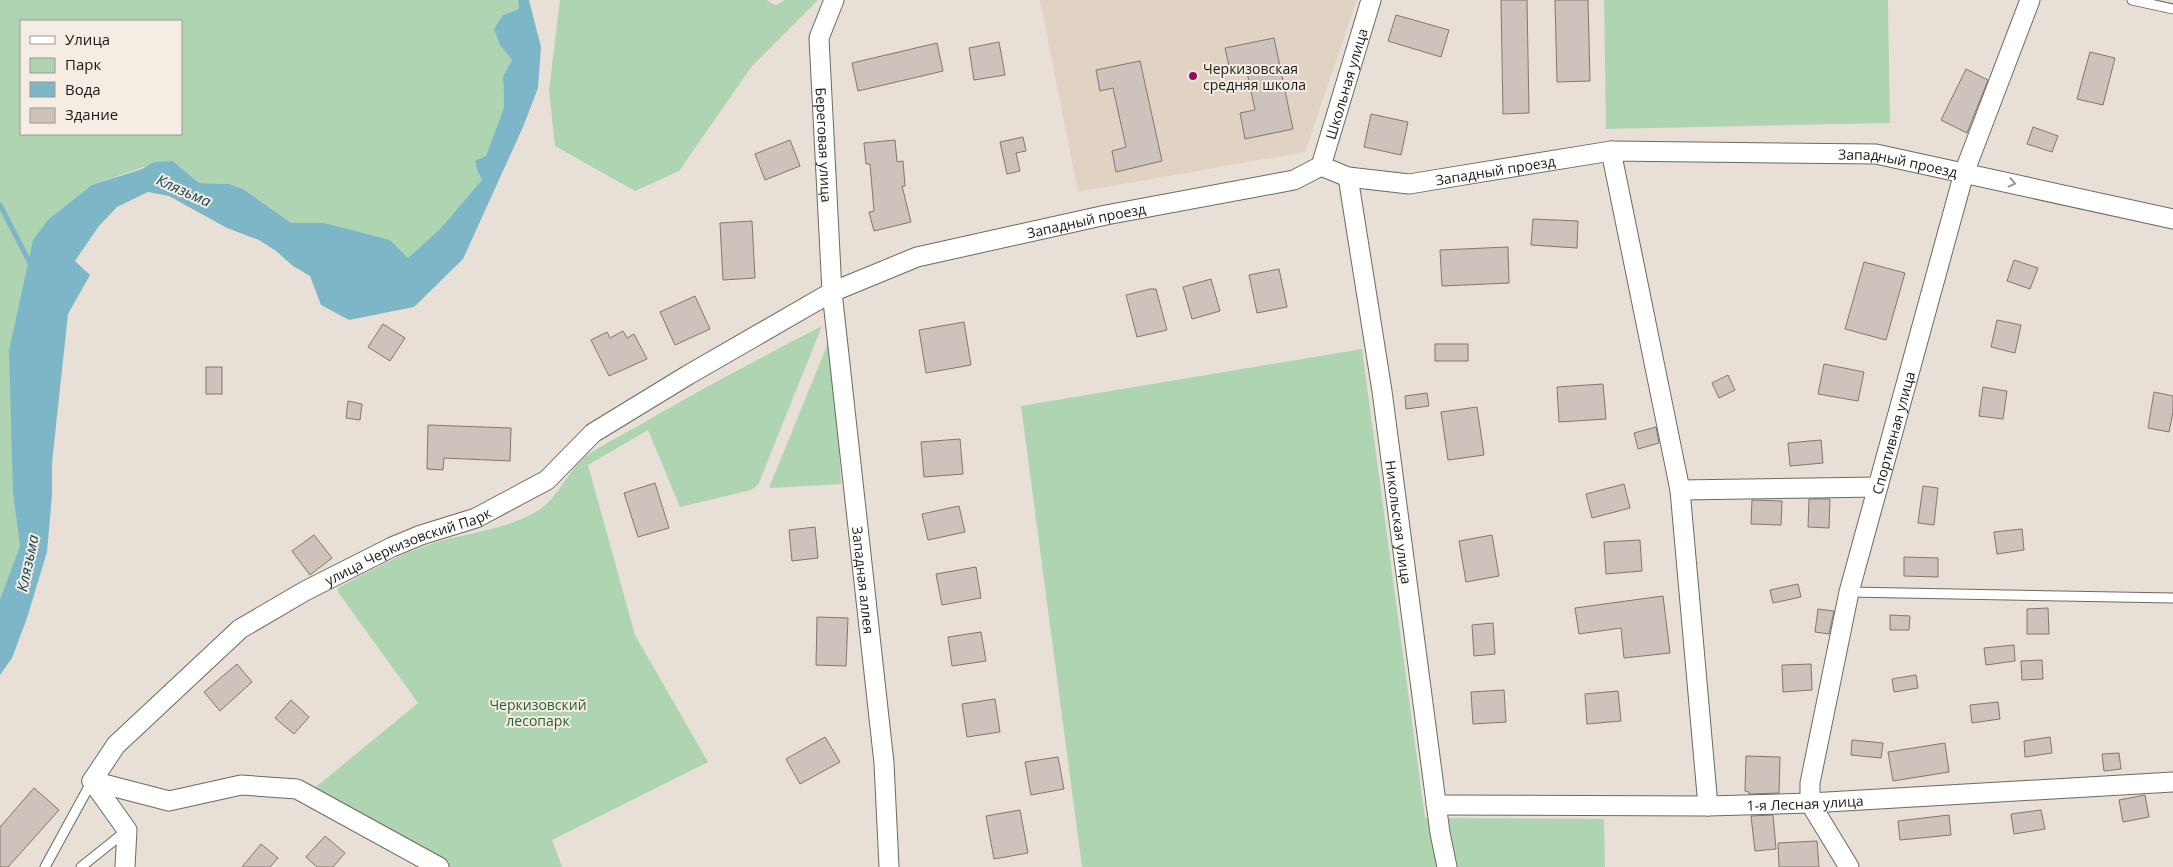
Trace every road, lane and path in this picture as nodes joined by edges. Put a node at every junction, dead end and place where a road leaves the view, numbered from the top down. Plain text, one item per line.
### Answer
1 (834, 0) edge
2 (1371, 0) edge
3 (2030, 0) edge
4 (2132, 0) edge
5 (2173, 9) edge
6 (1612, 151) junction
7 (1321, 166) junction
8 (1964, 173) junction
9 (1348, 177) junction
10 (2173, 219) edge
11 (832, 292) junction
12 (1878, 487) junction
13 (1680, 490) junction
14 (1848, 592) junction
15 (2173, 598) edge
16 (92, 781) junction
17 (2173, 782) edge
18 (1810, 803) junction
19 (1436, 805) junction
20 (1708, 806) junction
21 (127, 830) junction
22 (45, 867) edge
23 (81, 867) edge
24 (125, 867) edge
25 (439, 867) edge
26 (889, 867) edge
27 (1446, 867) edge
28 (1849, 867) edge

1 - 11 street, Береговая улица
2 - 7 street, Школьная улица
3 - 8 street, Спортивная улица
4 - 5 lane
6 - 8 street, Западный проезд
6 - 9 street, Западный проезд
6 - 13 street
7 - 9 street, Западный проезд
7 - 11 street, Западный проезд
8 -> 10 street, Западный проезд
8 - 12 street, Спортивная улица
9 - 19 street, Никольская улица
11 - 16 street, улица Черкизовский Парк
11 - 26 street, Западная аллея
12 - 13 street
12 - 14 street, Спортивная улица
13 - 20 street
14 - 15 lane
14 - 18 street, Спортивная улица
16 - 21 street
16 - 22 lane
16 - 25 street
17 - 18 street, 1-я Лесная улица
18 - 20 street, 1-я Лесная улица
18 - 28 street
19 - 20 street, 1-я Лесная улица
19 - 27 street, Никольская улица
21 - 23 lane
21 - 24 street

